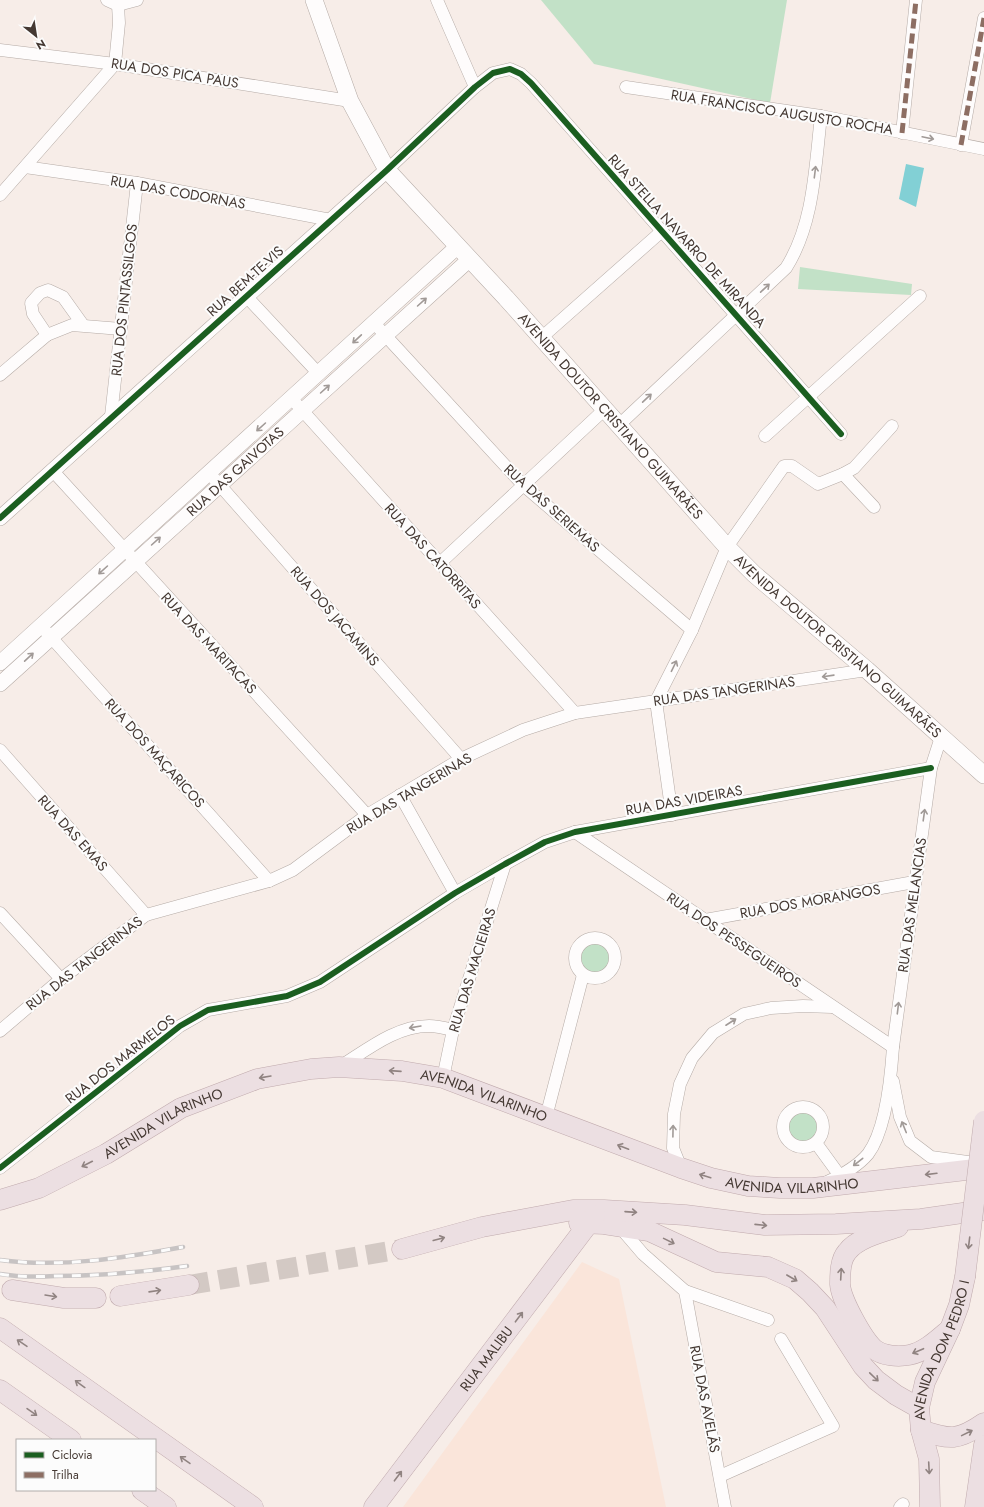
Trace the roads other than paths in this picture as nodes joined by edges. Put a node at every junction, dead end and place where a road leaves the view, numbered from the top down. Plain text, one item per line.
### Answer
1 (137, 0) edge
2 (314, 0) edge
3 (437, 0) edge
4 (916, 0) edge
5 (113, 2) edge
6 (984, 18) edge
7 (0, 50) edge
8 (115, 64) junction
9 (510, 69) joint
10 (626, 87) dead end
11 (475, 88) junction
12 (350, 101) junction
13 (821, 116) junction
14 (902, 132) junction
15 (961, 144) junction
16 (984, 149) edge
17 (25, 167) junction
18 (387, 170) junction
19 (137, 183) junction
20 (0, 195) edge
21 (331, 220) junction
22 (662, 231) junction
23 (464, 253) junction
24 (246, 296) junction
25 (920, 296) dead end
26 (736, 314) junction
27 (374, 323) junction
28 (83, 325) junction
29 (121, 329) junction
30 (47, 335) junction
31 (384, 335) junction
32 (541, 338) junction
33 (319, 374) junction
34 (0, 375) edge
35 (809, 397) junction
36 (297, 404) junction
37 (605, 409) junction
38 (111, 416) junction
39 (619, 424) junction
40 (892, 426) dead end
41 (841, 434) dead end
42 (765, 436) dead end
43 (52, 470) junction
44 (843, 474) junction
45 (215, 479) junction
46 (523, 485) junction
47 (874, 507) dead end
48 (0, 518) edge
49 (727, 547) junction
50 (129, 556) junction
51 (440, 563) junction
52 (692, 630) junction
53 (45, 632) junction
54 (0, 663) edge
55 (867, 670) junction
56 (0, 684) edge
57 (656, 701) junction
58 (575, 713) junction
59 (941, 737) junction
60 (0, 750) edge
61 (461, 759) junction
62 (931, 768) junction
63 (984, 775) edge
64 (400, 796) junction
65 (367, 815) junction
66 (672, 815) junction
67 (576, 832) junction
68 (505, 864) junction
69 (269, 881) junction
70 (914, 882) junction
71 (455, 894) junction
72 (0, 913) edge
73 (146, 915) junction
74 (705, 920) junction
75 (583, 975) dead end
76 (61, 978) junction
77 (833, 1007) junction
78 (453, 1030) junction
79 (0, 1031) edge
80 (893, 1047) junction
81 (339, 1067) junction
82 (892, 1075) junction
83 (443, 1078) junction
84 (546, 1117) junction
85 (984, 1121) edge
86 (816, 1143) dead end
87 (666, 1154) junction
88 (984, 1164) edge
89 (0, 1168) edge
90 (984, 1168) edge
91 (840, 1176) junction
92 (813, 1188) junction
93 (0, 1200) edge
94 (984, 1210) edge
95 (594, 1216) junction
96 (921, 1219) junction
97 (619, 1226) junction
98 (402, 1249) tunnel mouth
99 (189, 1285) tunnel mouth
100 (12, 1290) dead end
101 (685, 1291) junction
102 (120, 1296) dead end
103 (96, 1298) dead end
104 (768, 1320) dead end
105 (0, 1328) edge
106 (950, 1329) junction
107 (781, 1339) dead end
108 (0, 1390) edge
109 (919, 1408) junction
110 (984, 1423) edge
111 (921, 1430) junction
112 (70, 1439) edge
113 (984, 1447) edge
114 (720, 1476) junction
115 (143, 1491) edge
116 (166, 1507) edge
117 (253, 1507) edge
118 (374, 1507) edge
119 (725, 1507) edge
120 (930, 1507) edge
121 (975, 1507) edge

1 - 5 street
2 - 12 main road, AVENIDA DOUTOR CRISTIANO GUIMARÃES
3 - 11 street
4 - 14 street
5 - 8 street
6 - 15 street
7 - 8 street, RUA DOS PICA PAUS
8 - 12 street, RUA DOS PICA PAUS
8 - 17 street
9 - 11 street, RUA BEM-TE-VIS
9 - 22 street, RUA STELLA NAVARRO DE MIRANDA
10 - 13 street, RUA FRANCISCO AUGUSTO ROCHA
11 - 18 street, RUA BEM-TE-VIS
12 - 18 main road, AVENIDA DOUTOR CRISTIANO GUIMARÃES
13 - 14 street, RUA FRANCISCO AUGUSTO ROCHA
26 -> 13 street
14 -> 15 street, RUA FRANCISCO AUGUSTO ROCHA
15 - 16 street, RUA FRANCISCO AUGUSTO ROCHA
17 - 19 street, RUA DAS CODORNAS
17 - 20 street
18 - 21 street, RUA BEM-TE-VIS
18 - 23 main road, AVENIDA DOUTOR CRISTIANO GUIMARÃES
19 - 21 street, RUA DAS CODORNAS
19 - 29 street, RUA DOS PINTASSILGOS
21 - 24 street, RUA BEM-TE-VIS
22 - 26 street, RUA STELLA NAVARRO DE MIRANDA
22 - 32 street
23 - 27 street, RUA DAS GAIVOTAS
31 -> 23 street, RUA DAS GAIVOTAS
23 - 32 main road, AVENIDA DOUTOR CRISTIANO GUIMARÃES
24 - 33 street
24 - 38 street, RUA BEM-TE-VIS
25 - 35 street
26 - 35 street, RUA STELLA NAVARRO DE MIRANDA
39 -> 26 street
27 - 31 street, RUA DAS SERIEMAS
27 -> 33 street, RUA DAS GAIVOTAS
28 - 29 street
28 - 30 street
28 - 30 street
29 - 38 street, RUA DOS PINTASSILGOS
30 - 34 street
36 -> 31 street, RUA DAS GAIVOTAS
31 - 46 street, RUA DAS SERIEMAS
32 - 37 main road, AVENIDA DOUTOR CRISTIANO GUIMARÃES
33 - 36 street, RUA DAS GAIVOTAS
35 - 41 street, RUA STELLA NAVARRO DE MIRANDA
35 - 42 street
36 - 45 street, RUA DAS GAIVOTAS
36 - 51 street, RUA DAS CATORRITAS
37 - 39 main road, AVENIDA DOUTOR CRISTIANO GUIMARÃES
37 - 46 street
38 - 43 street, RUA BEM-TE-VIS
39 - 49 main road, AVENIDA DOUTOR CRISTIANO GUIMARÃES
40 - 44 street
43 - 48 street, RUA BEM-TE-VIS
43 - 50 street, RUA DAS MARITACAS
44 - 47 street
44 - 49 street
45 - 50 street, RUA DAS GAIVOTAS
45 - 61 street, RUA DOS JACAMINS
46 - 51 street
46 - 52 street, RUA DAS SERIEMAS
49 - 52 street
49 - 55 main road, AVENIDA DOUTOR CRISTIANO GUIMARÃES
50 - 53 street, RUA DAS GAIVOTAS
50 - 65 street, RUA DAS MARITACAS
51 - 58 street, RUA DAS CATORRITAS
57 -> 52 street
53 - 54 street, RUA DAS GAIVOTAS
56 -> 53 street, RUA DAS GAIVOTAS
53 - 69 street, RUA DOS MAÇARICOS
55 -> 57 street, RUA DAS TANGERINAS
55 - 59 main road, AVENIDA DOUTOR CRISTIANO GUIMARÃES
57 - 58 street, RUA DAS TANGERINAS
57 - 66 street
58 - 61 street, RUA DAS TANGERINAS
59 - 62 street, RUA DAS MELANCIAS
59 - 63 main road, AVENIDA DOUTOR CRISTIANO GUIMARÃES
60 - 73 street, RUA DAS EMAS
61 - 64 street, RUA DAS TANGERINAS
62 - 66 street, RUA DAS VIDEIRAS
70 -> 62 street, RUA DAS MELANCIAS
64 - 65 street, RUA DAS TANGERINAS
64 - 71 street
65 - 69 street, RUA DAS TANGERINAS
66 - 67 street, RUA DAS VIDEIRAS
67 - 68 street, RUA DAS VIDEIRAS
67 - 74 street, RUA DOS PESSEGUEIROS
68 - 71 street, RUA DAS VIDEIRAS
68 - 78 street, RUA DAS MACIEIRAS
69 - 73 street, RUA DAS TANGERINAS
70 - 74 street, RUA DOS MORANGOS
80 -> 70 street, RUA DAS MELANCIAS
71 - 89 street, RUA DOS MARMELOS
72 - 76 street
73 - 76 street, RUA DAS TANGERINAS
74 - 77 street, RUA DOS PESSEGUEIROS
75 - 84 street
76 - 79 street, RUA DAS TANGERINAS
77 - 80 street, RUA DOS PESSEGUEIROS
87 -> 77 street
78 -> 81 street
78 - 83 street, RUA DAS MACIEIRAS
80 - 82 street, RUA DAS MELANCIAS
83 -> 81 highway, AVENIDA VILARINHO
81 -> 93 highway, AVENIDA VILARINHO
88 -> 82 street, RUA DAS MELANCIAS
82 -> 91 street, RUA DAS MELANCIAS
83 - 84 highway, AVENIDA VILARINHO
87 -> 84 highway, AVENIDA VILARINHO
85 -> 106 highway, AVENIDA DOM PEDRO I, bridge
86 - 91 street
92 -> 87 highway, AVENIDA VILARINHO
90 -> 92 highway, AVENIDA VILARINHO
91 - 92 street, RUA DAS MELANCIAS
94 - 96 highway
95 -> 96 highway
95 - 97 highway
98 -> 95 highway
118 -> 95 highway, RUA MALIBU
106 -> 96 highway
97 - 101 street
97 -> 109 highway
102 -> 99 highway
100 -> 103 highway
101 - 104 street
101 - 114 street, RUA DAS AVELÃS
117 -> 105 highway
106 - 109 highway, AVENIDA DOM PEDRO I
107 - 114 street
108 -> 112 highway
109 - 111 highway, AVENIDA DOM PEDRO I
111 -> 110 highway
111 -> 120 highway, AVENIDA DOM PEDRO I
113 - 121 highway
114 - 119 street, RUA DAS AVELÃS
115 - 116 highway

